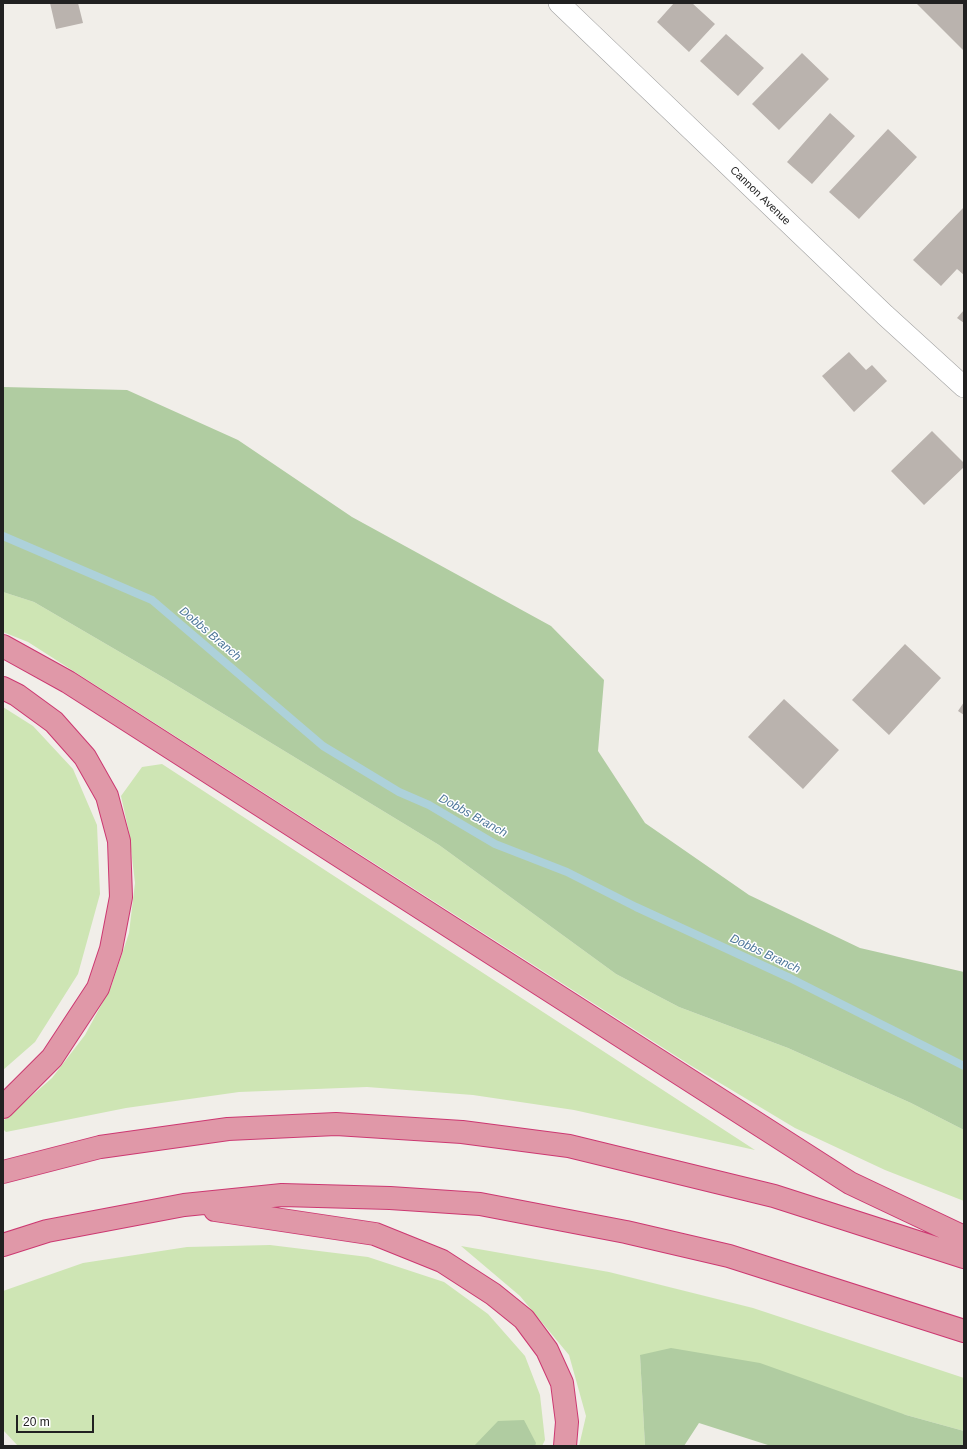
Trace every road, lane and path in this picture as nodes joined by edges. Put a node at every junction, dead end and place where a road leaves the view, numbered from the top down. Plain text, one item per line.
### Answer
1 (559, 3) edge
2 (964, 387) edge
3 (3, 646) edge
4 (3, 688) edge
5 (3, 1107) edge
6 (3, 1172) edge
7 (184, 1205) junction
8 (964, 1237) edge
9 (3, 1245) edge
10 (964, 1257) edge
11 (964, 1331) edge
12 (565, 1446) edge

1 - 2 street, Cannon Avenue
3 - 8 highway
4 - 5 highway
6 - 10 highway
7 - 9 highway
7 - 11 highway
7 - 12 highway

